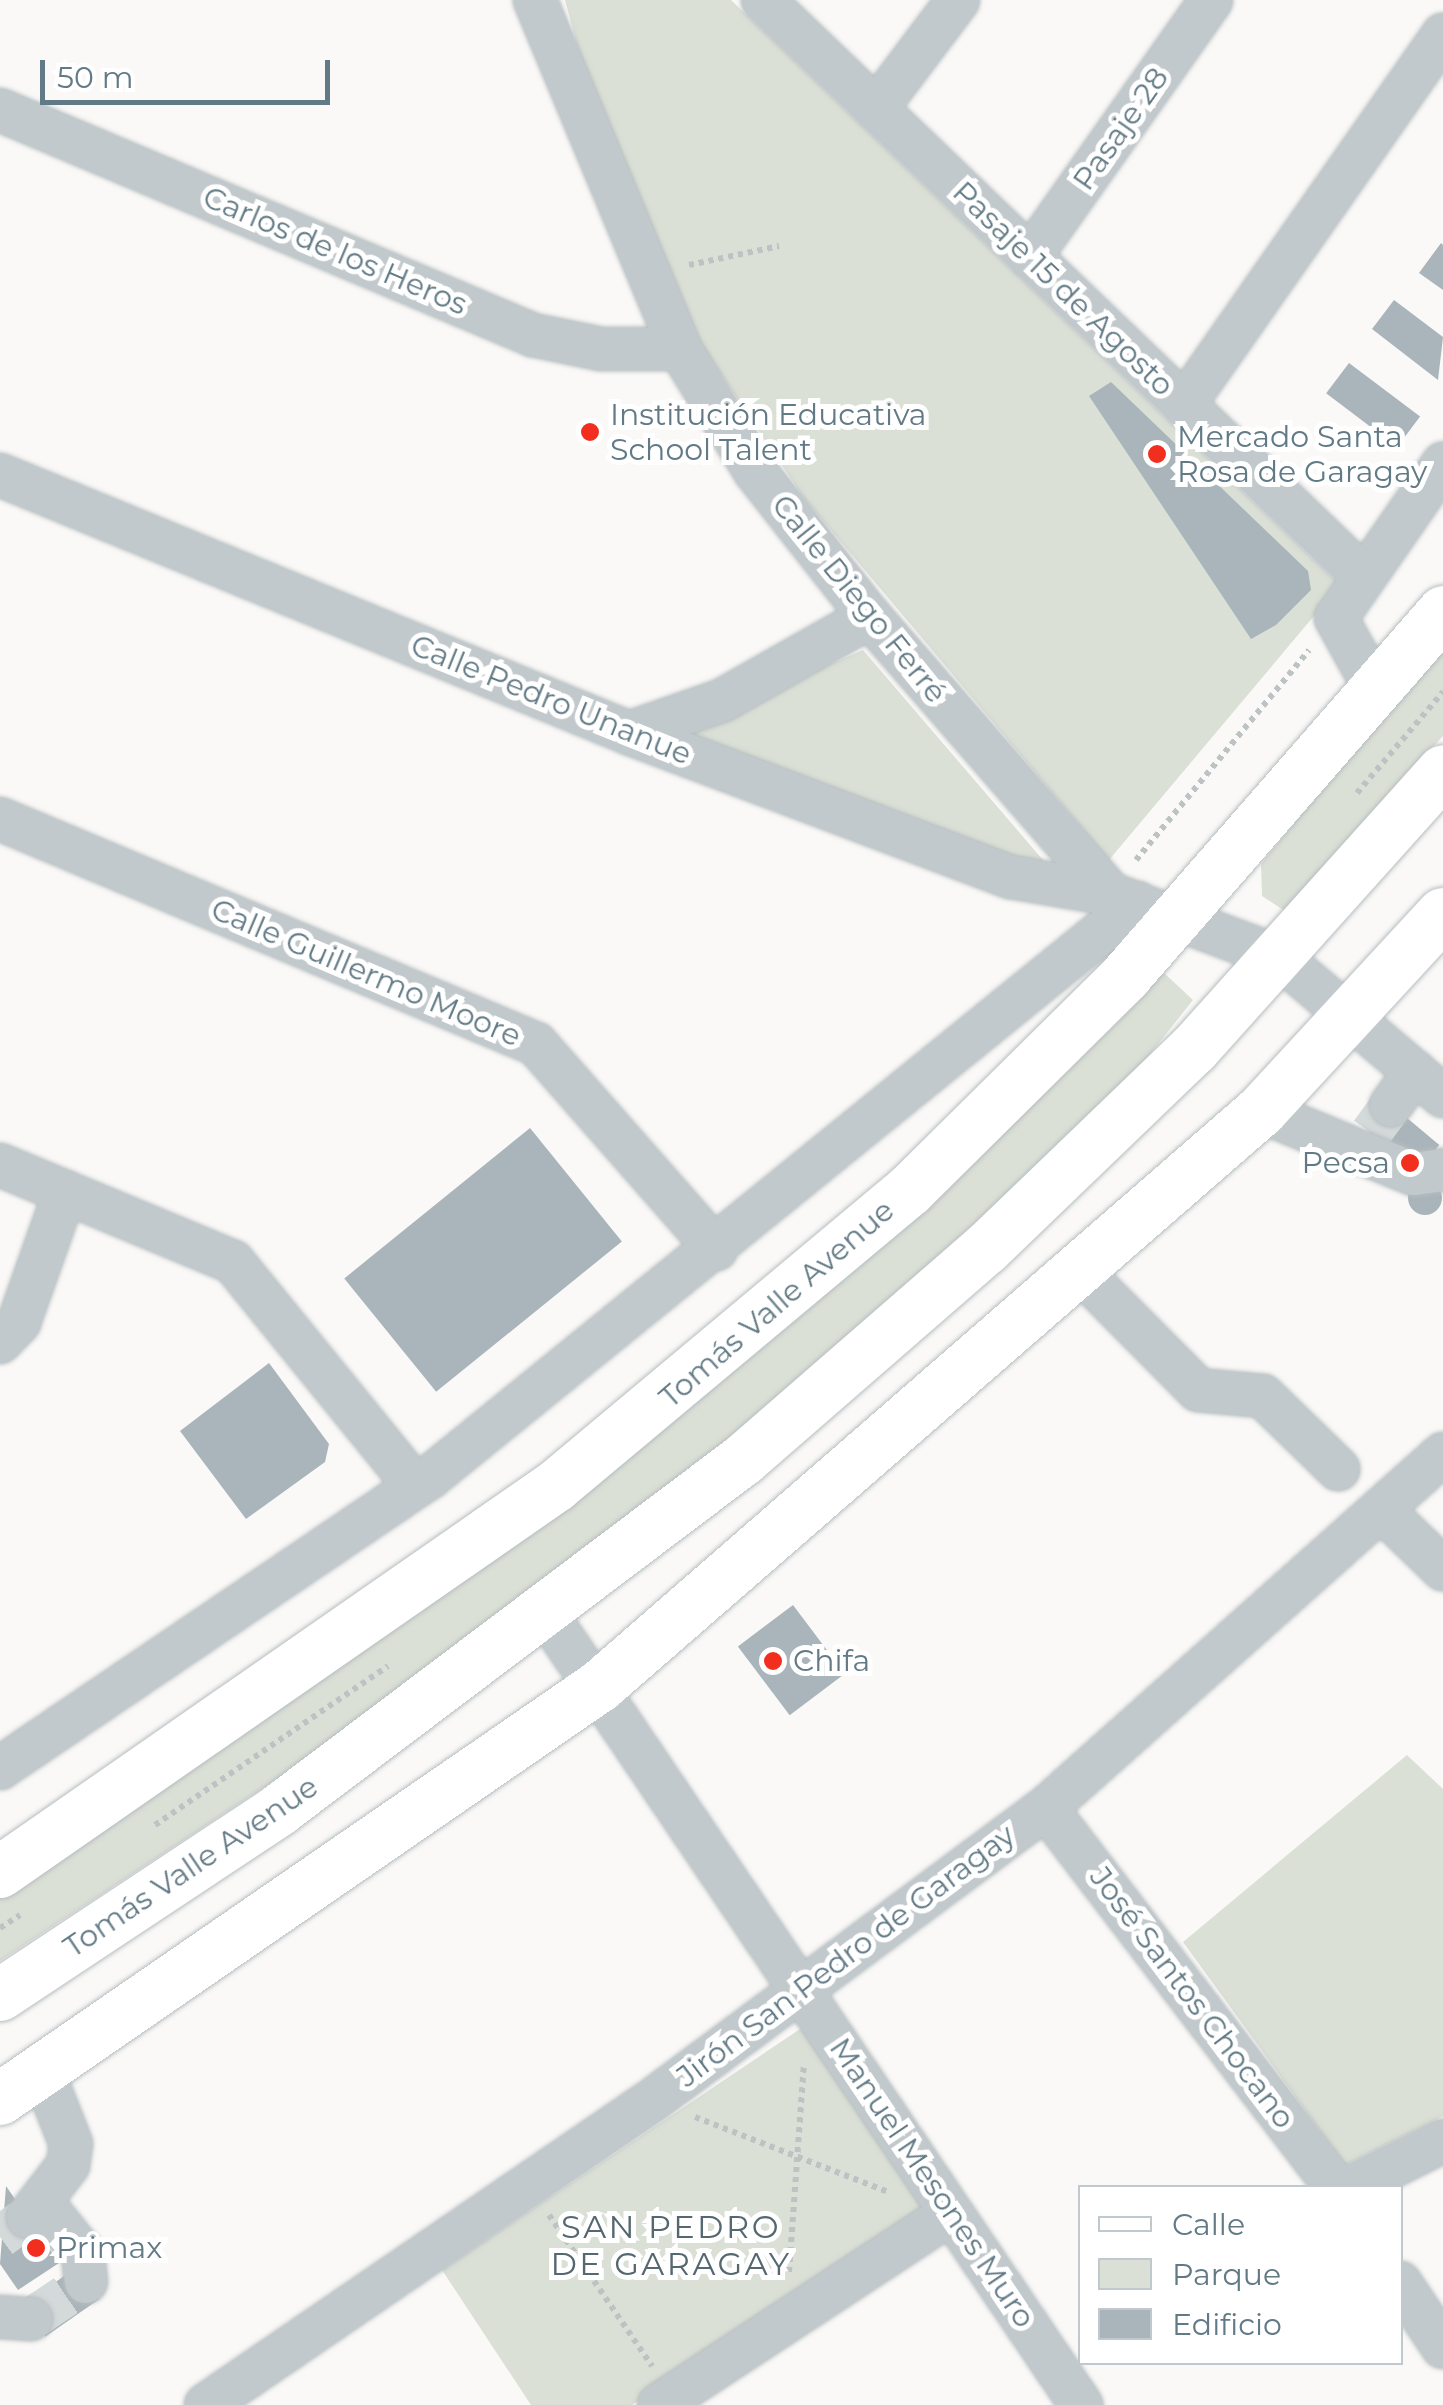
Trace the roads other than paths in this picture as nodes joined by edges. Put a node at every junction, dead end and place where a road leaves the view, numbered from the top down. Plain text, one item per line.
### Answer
1 (535, 0) edge
2 (762, 0) edge
3 (958, 0) edge
4 (1211, 0) edge
5 (1443, 35) edge
6 (876, 109) junction
7 (0, 110) edge
8 (1030, 257) junction
9 (680, 349) junction
10 (1184, 405) junction
11 (1443, 464) edge
12 (0, 475) edge
13 (1364, 577) junction
14 (1443, 612) edge
15 (870, 617) junction
16 (1376, 692) junction
17 (630, 733) junction
18 (1443, 771) edge
19 (0, 819) edge
20 (1142, 905) junction
21 (1443, 914) edge
22 (1279, 957) junction
23 (1350, 1017) junction
24 (1261, 1111) junction
25 (1396, 1111) edge
26 (0, 1165) edge
27 (1443, 1170) edge
28 (64, 1192) junction
29 (716, 1250) junction
30 (1079, 1270) junction
31 (0, 1342) edge
32 (1443, 1454) edge
33 (1338, 1469) dead end
34 (415, 1486) junction
35 (1385, 1513) junction
36 (1443, 1569) edge
37 (547, 1614) junction
38 (600, 1686) junction
39 (0, 1768) edge
40 (1046, 1808) junction
41 (0, 1872) edge
42 (107, 1924) junction
43 (154, 1994) junction
44 (0, 1995) edge
45 (814, 2005) junction
46 (42, 2070) junction
47 (0, 2099) edge
48 (1443, 2142) edge
49 (1335, 2185) edge
50 (1354, 2185) edge
51 (939, 2200) junction
52 (86, 2282) dead end
53 (1403, 2287) edge
54 (1443, 2347) edge
55 (688, 2395) edge
56 (206, 2405) edge
57 (1082, 2405) edge

1 - 9 street, Calle Diego Ferré
2 - 6 street, Pasaje 15 de Agosto
3 - 6 street
4 - 8 street, Pasaje 28
5 - 10 street
6 - 8 street, Pasaje 15 de Agosto
7 - 9 street, Carlos de los Heros
8 - 10 street, Pasaje 15 de Agosto
9 - 15 street, Calle Diego Ferré
10 - 13 street, Pasaje 15 de Agosto
11 - 13 street
12 - 17 street, Calle Pedro Unanue
13 - 16 street
14 - 16 main road, Tomás Valle Avenue
15 - 17 street
15 - 20 street, Calle Diego Ferré
16 - 20 main road, Tomás Valle Avenue
17 - 20 street, Calle Pedro Unanue
18 - 22 main road, Tomás Valle Avenue
19 - 29 street, Calle Guillermo Moore
20 - 22 street, Calle Diego Ferré
20 - 29 street, Tomás Valle Avenue
20 - 41 main road, Tomás Valle Avenue
21 - 23 main road
22 - 23 street, Calle Diego Ferré
22 - 37 main road, Tomás Valle Avenue
23 - 24 main road
23 - 25 street, Calle Diego Ferré
24 - 25 street
24 - 30 main road
25 - 27 street
26 - 28 street
28 - 31 street
28 - 34 street
29 - 34 street, Tomás Valle Avenue
30 - 33 street
30 - 38 main road
32 - 35 street, Jirón San Pedro de Garagay
34 - 39 street, Tomás Valle Avenue
35 - 36 street
35 - 40 street, Jirón San Pedro de Garagay
37 - 38 street, Manuel Mesones Muro
37 - 42 main road, Tomás Valle Avenue
38 - 43 main road
38 - 45 street, Manuel Mesones Muro
40 - 45 street, Jirón San Pedro de Garagay
40 - 49 street, José Santos Chocano
42 - 43 main road
42 - 44 main road, Tomás Valle Avenue
43 - 46 main road
45 - 51 street, Manuel Mesones Muro
45 - 56 street, Jirón San Pedro de Garagay
46 - 47 main road
46 - 52 street
48 - 50 street
51 - 55 street
51 - 57 street, Manuel Mesones Muro
53 - 54 street

